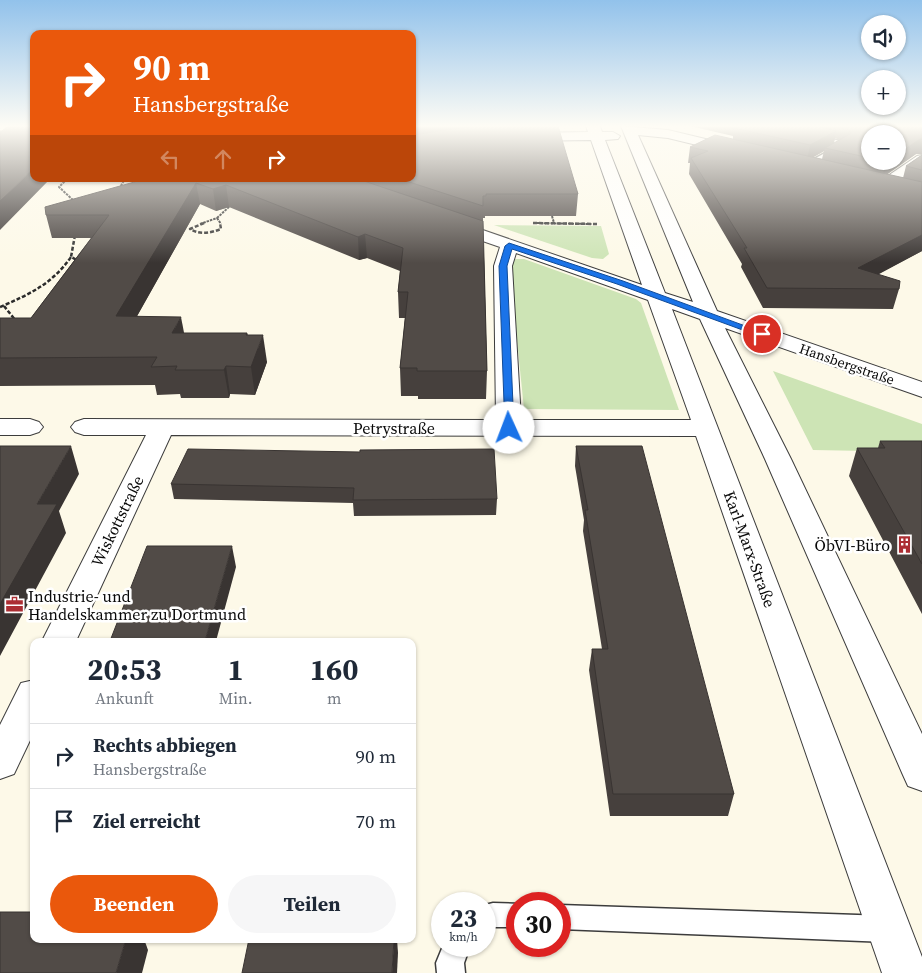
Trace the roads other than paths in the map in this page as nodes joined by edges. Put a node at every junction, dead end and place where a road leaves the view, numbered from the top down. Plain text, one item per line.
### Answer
1 (609, 171) edge
2 (646, 171) edge
3 (825, 171) edge
4 (904, 171) edge
5 (832, 173) edge
6 (867, 181) edge
7 (885, 185) junction
8 (904, 189) edge
9 (432, 218) edge
10 (509, 246) junction
11 (656, 296) junction
12 (709, 316) junction
13 (922, 390) edge
14 (0, 427) edge
15 (30, 427) dead end
16 (84, 427) dead end
17 (162, 427) junction
18 (509, 428) junction
19 (705, 428) junction
20 (60, 638) edge
21 (30, 701) edge
22 (0, 763) edge
23 (922, 775) edge
24 (571, 917) edge
25 (889, 929) junction
26 (452, 957) edge
27 (451, 973) edge
28 (905, 973) edge

1 - 11 street, Karl-Marx-Straße
2 - 12 street
3 - 5 street
4 - 7 street
6 - 7 street
7 - 8 street
9 - 10 street, Hansbergstraße
10 - 11 street, Hansbergstraße
10 - 18 street
11 - 12 street, Hansbergstraße
11 - 19 street, Karl-Marx-Straße
12 - 13 street, Hansbergstraße
12 - 23 street
14 - 15 street
16 - 17 street, Petrystraße
17 - 18 street, Petrystraße
17 - 20 street, Wiskottstraße
18 - 19 street, Petrystraße
19 - 25 street, Karl-Marx-Straße
21 - 22 street
24 - 25 lane
25 - 28 street, Karl-Marx-Straße
26 - 27 lane

